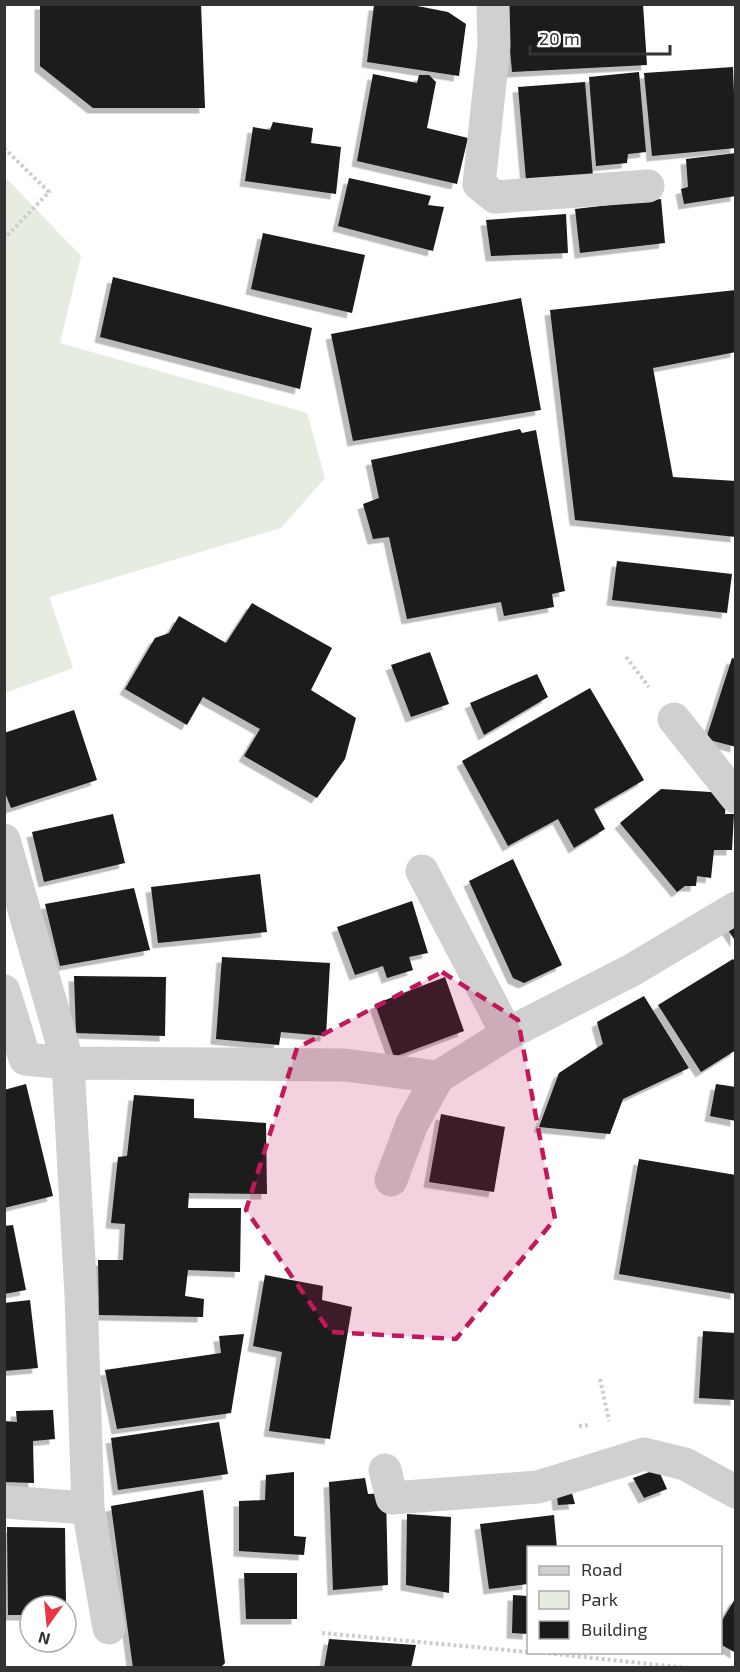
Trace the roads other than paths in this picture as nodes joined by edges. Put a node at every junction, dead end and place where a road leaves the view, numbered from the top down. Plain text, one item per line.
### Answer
1 (493, 4) edge
2 (648, 186) dead end
3 (674, 719) dead end
4 (735, 797) edge
5 (4, 840) edge
6 (422, 871) dead end
7 (735, 908) edge
8 (4, 991) edge
9 (507, 1034) junction
10 (68, 1063) junction
11 (438, 1077) junction
12 (391, 1180) dead end
13 (385, 1470) dead end
14 (735, 1492) edge
15 (4, 1503) edge
16 (88, 1508) junction
17 (109, 1628) dead end

1 - 2 street
3 - 4 street
5 - 10 street
6 - 9 street
7 - 9 street
8 - 10 street
9 - 11 street
10 - 11 street
10 - 16 street
11 - 12 street
13 - 14 street
15 - 16 street
16 - 17 street

